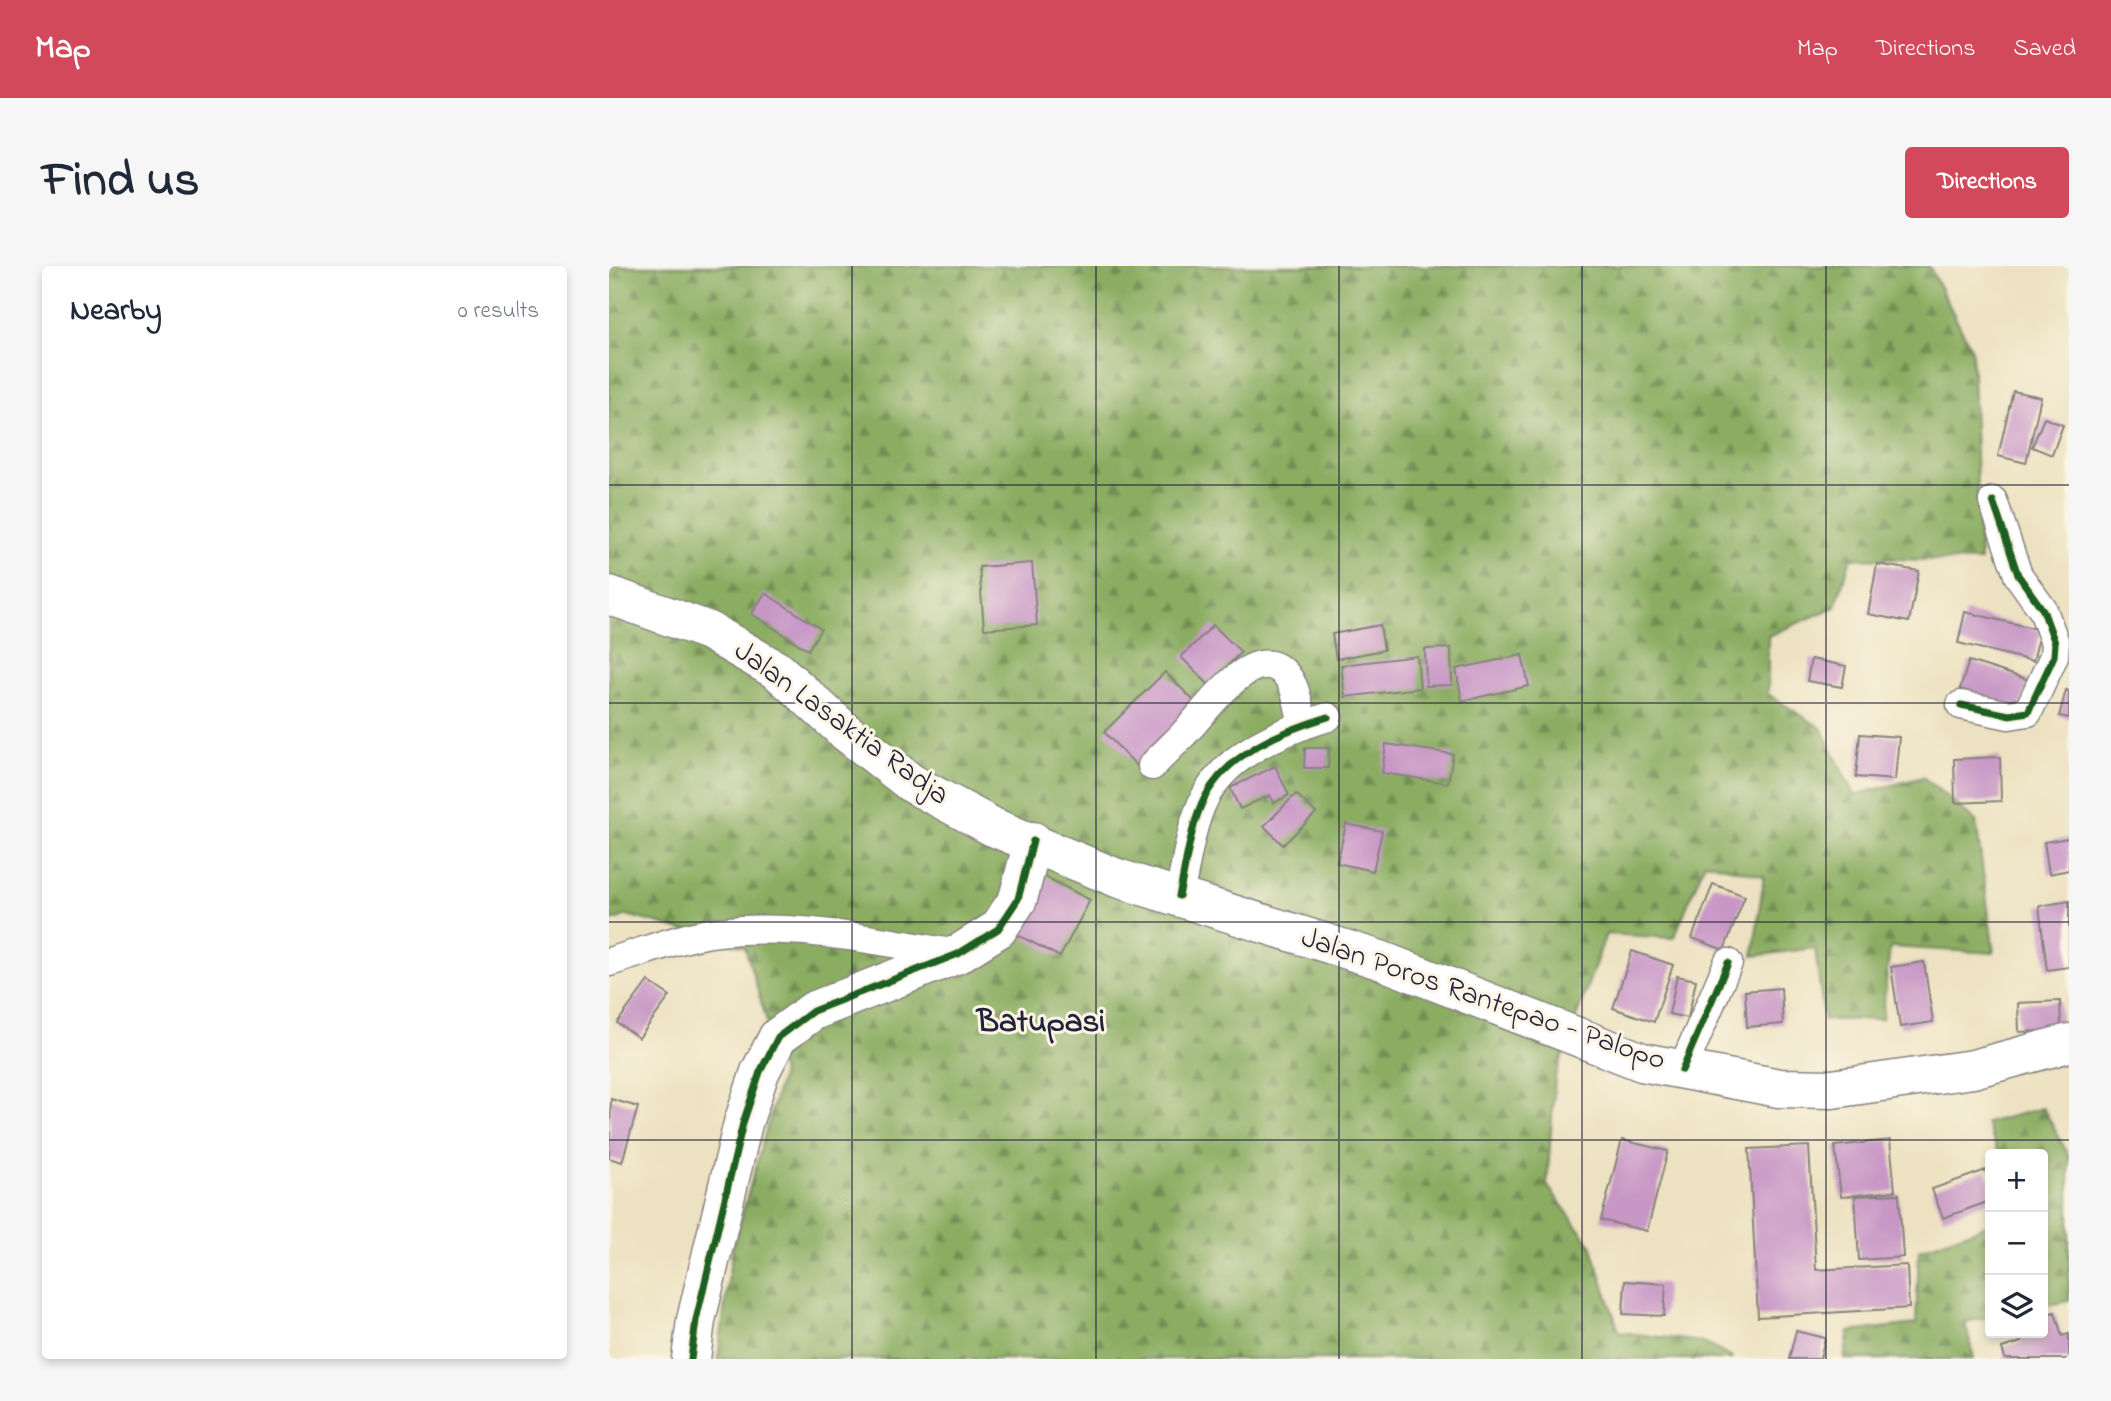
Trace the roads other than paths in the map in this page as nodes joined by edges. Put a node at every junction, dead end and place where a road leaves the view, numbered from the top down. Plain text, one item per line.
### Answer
1 (1993, 500) dead end
2 (609, 595) edge
3 (2057, 675) edge
4 (1961, 705) dead end
5 (1152, 766) dead end
6 (1033, 841) junction
7 (1179, 896) junction
8 (958, 954) junction
9 (609, 962) edge
10 (1728, 963) dead end
11 (2069, 1043) edge
12 (1682, 1070) junction
13 (691, 1359) edge

1 - 3 street
2 - 6 main road, Jalan Lasaktia Radja
3 - 4 street
5 - 7 street
6 - 7 main road, Jalan Poros Rantepao - Palopo
6 - 8 main road
7 - 12 main road, Jalan Poros Rantepao - Palopo
8 - 9 street
8 - 13 main road
10 - 12 street
11 - 12 main road, Jalan Poros Rantepao - Palopo

